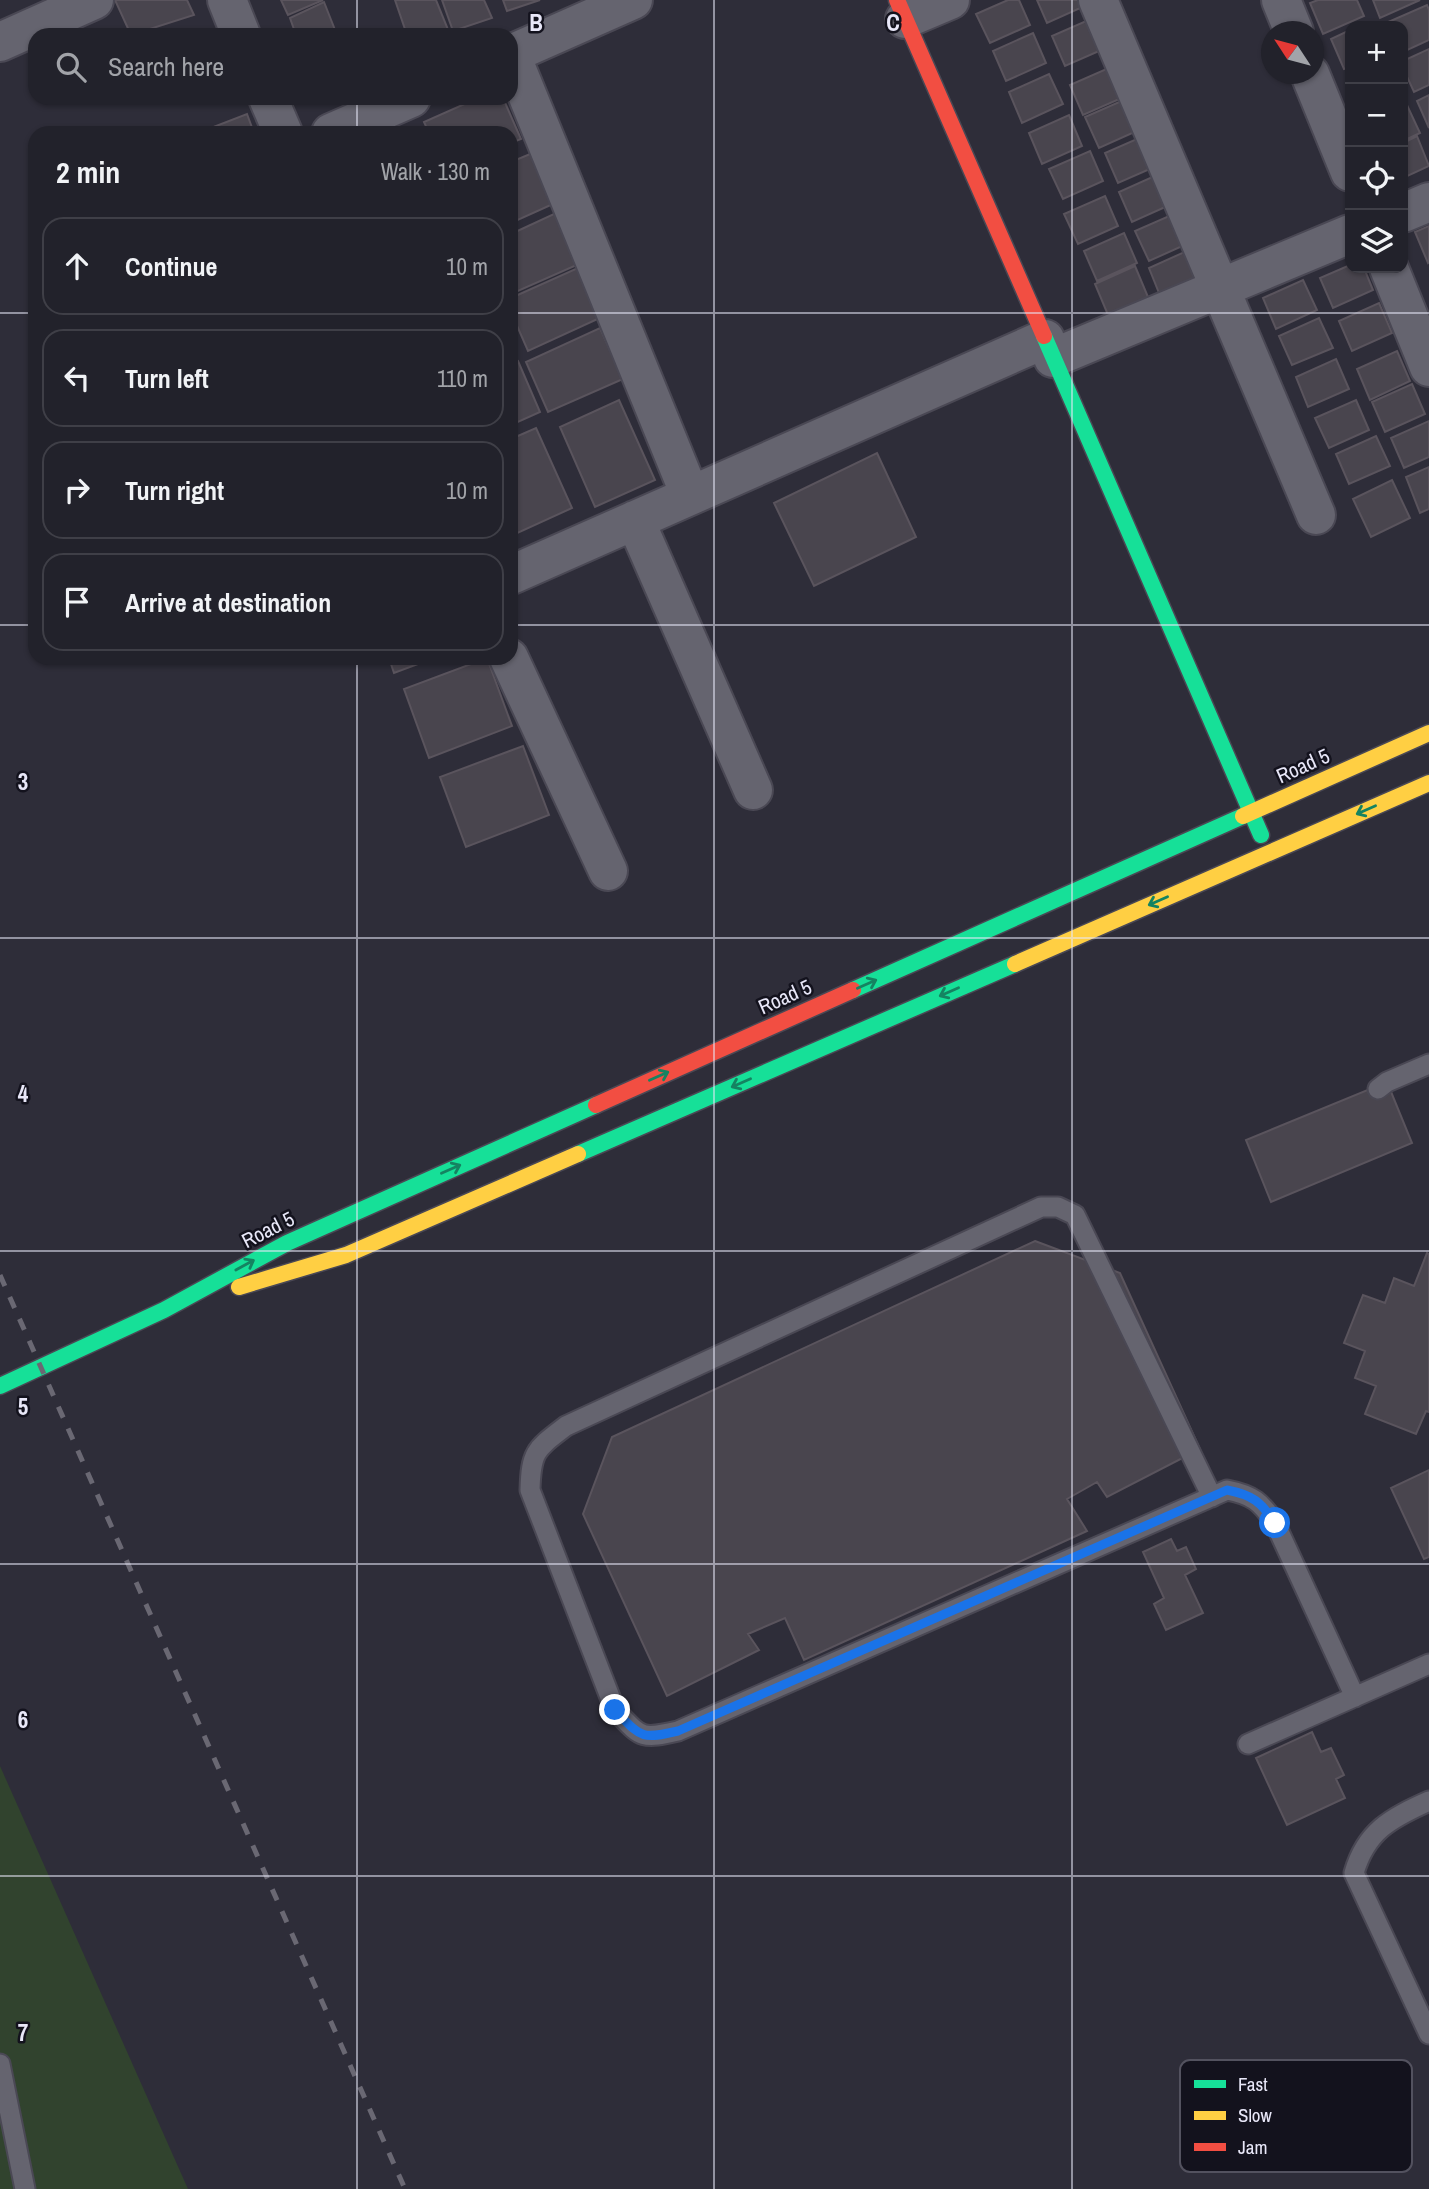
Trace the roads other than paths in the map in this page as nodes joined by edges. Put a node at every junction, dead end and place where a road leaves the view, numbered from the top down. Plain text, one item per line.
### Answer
1 (94, 0) edge
2 (227, 0) edge
3 (633, 0) edge
4 (950, 0) edge
5 (1097, 0) edge
6 (1281, 0) edge
7 (901, 9) edge
8 (1290, 21) edge
9 (31, 28) edge
10 (239, 28) edge
11 (28, 29) edge
12 (0, 42) edge
13 (518, 52) edge
14 (518, 72) edge
15 (1314, 84) edge
16 (271, 105) edge
17 (395, 105) edge
18 (280, 126) edge
19 (347, 126) edge
20 (1345, 160) edge
21 (1429, 202) edge
22 (1408, 211) edge
23 (1345, 236) edge
24 (1391, 273) edge
25 (1218, 289) junction
26 (1049, 348) junction
27 (1429, 367) edge
28 (690, 495) junction
29 (1315, 515) dead end
30 (635, 520) junction
31 (518, 572) edge
32 (512, 665) edge
33 (1429, 733) edge
34 (1429, 783) edge
35 (752, 790) dead end
36 (1251, 812) junction
37 (1269, 852) junction
38 (608, 871) dead end
39 (1429, 1063) edge
40 (1378, 1089) dead end
41 (164, 1310) junction
42 (0, 1386) edge
43 (1212, 1497) junction
44 (1429, 1664) edge
45 (1355, 1697) junction
46 (1248, 1744) dead end
47 (1429, 1801) edge
48 (1429, 2034) edge
49 (0, 2064) edge
50 (25, 2189) edge

1 - 9 street
2 - 10 street
3 - 13 street
4 - 7 street
5 - 25 street
6 - 8 street
7 - 26 street
11 - 12 street
14 - 28 street
15 - 20 street
16 - 18 street
17 - 19 street
21 - 22 street
23 - 25 street
24 - 27 street
25 - 26 street
25 - 29 street
26 - 28 street
26 - 36 street
28 - 30 street
30 - 31 street
30 - 35 street
32 - 38 street
33 - 36 street, Road 5
34 -> 37 street, Road 5
36 - 37 street
41 -> 36 street, Road 5
37 -> 41 street, Road 5
39 - 40 lane
41 - 42 street, Road 5
43 - 43 lane
43 - 45 lane
44 - 45 lane
45 - 46 lane
47 - 48 lane
49 - 50 lane

